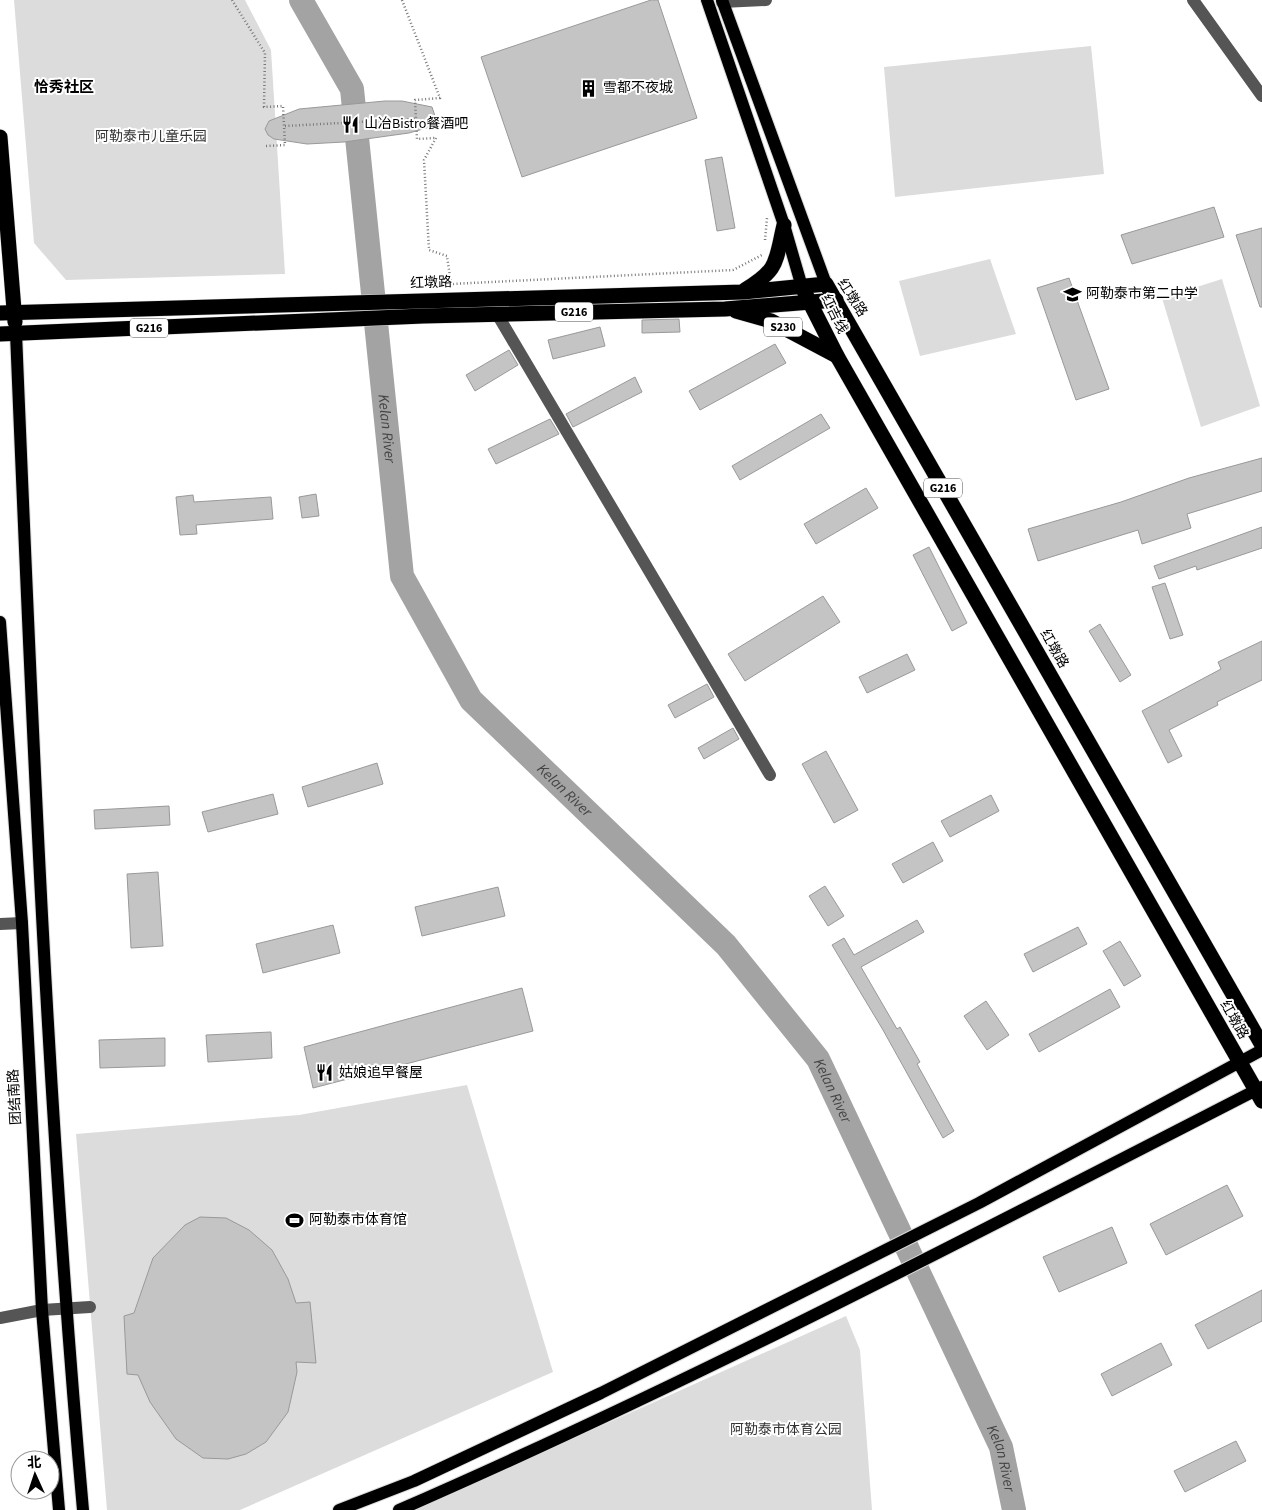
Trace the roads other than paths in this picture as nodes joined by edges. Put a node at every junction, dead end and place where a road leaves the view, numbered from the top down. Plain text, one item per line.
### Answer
1 (707, 0) edge
2 (766, 0) edge
3 (1194, 0) edge
4 (722, 1) edge
5 (1262, 96) edge
6 (0, 137) edge
7 (784, 225) junction
8 (826, 284) junction
9 (802, 287) junction
10 (743, 292) junction
11 (836, 300) junction
12 (810, 302) junction
13 (724, 309) junction
14 (7, 313) edge
15 (497, 314) junction
16 (0, 334) edge
17 (16, 334) junction
18 (837, 356) junction
19 (0, 622) edge
20 (770, 775) dead end
21 (22, 923) junction
22 (0, 924) edge
23 (1262, 1045) edge
24 (1262, 1050) edge
25 (1238, 1061) junction
26 (1260, 1093) edge
27 (90, 1307) dead end
28 (66, 1308) junction
29 (42, 1310) junction
30 (0, 1318) edge
31 (59, 1510) edge
32 (83, 1510) edge
33 (339, 1510) edge
34 (399, 1510) edge

1 - 7 main road
2 - 4 street
3 - 5 street
4 - 8 main road
6 - 14 highway
7 - 9 main road
7 - 10 highway
8 - 9 highway, 红墩路 / G216
8 - 11 highway, 红墩路 / G216
9 - 10 highway, 红墩路 / G216
9 - 12 highway, 红吉线 / G216
10 - 14 highway, 红墩路 / G216
11 - 12 highway
11 - 23 highway, 红墩路 / G216
12 - 13 highway
12 - 18 highway, 红吉线 / G216
13 - 15 highway, G216
13 - 18 highway, S230
14 - 17 highway
15 - 17 highway, G216
15 - 20 street
16 - 17 highway, G216
17 - 28 main road
18 - 25 highway, 红墩路 / G216
19 - 21 main road, 团结南路
21 - 22 street
21 - 29 main road, 团结南路
24 - 25 main road
25 - 26 highway, 红墩路 / G216
25 - 33 main road
26 - 34 main road
27 - 28 street
28 - 29 street
28 - 32 main road
29 - 30 street
29 - 31 main road, 团结南路

